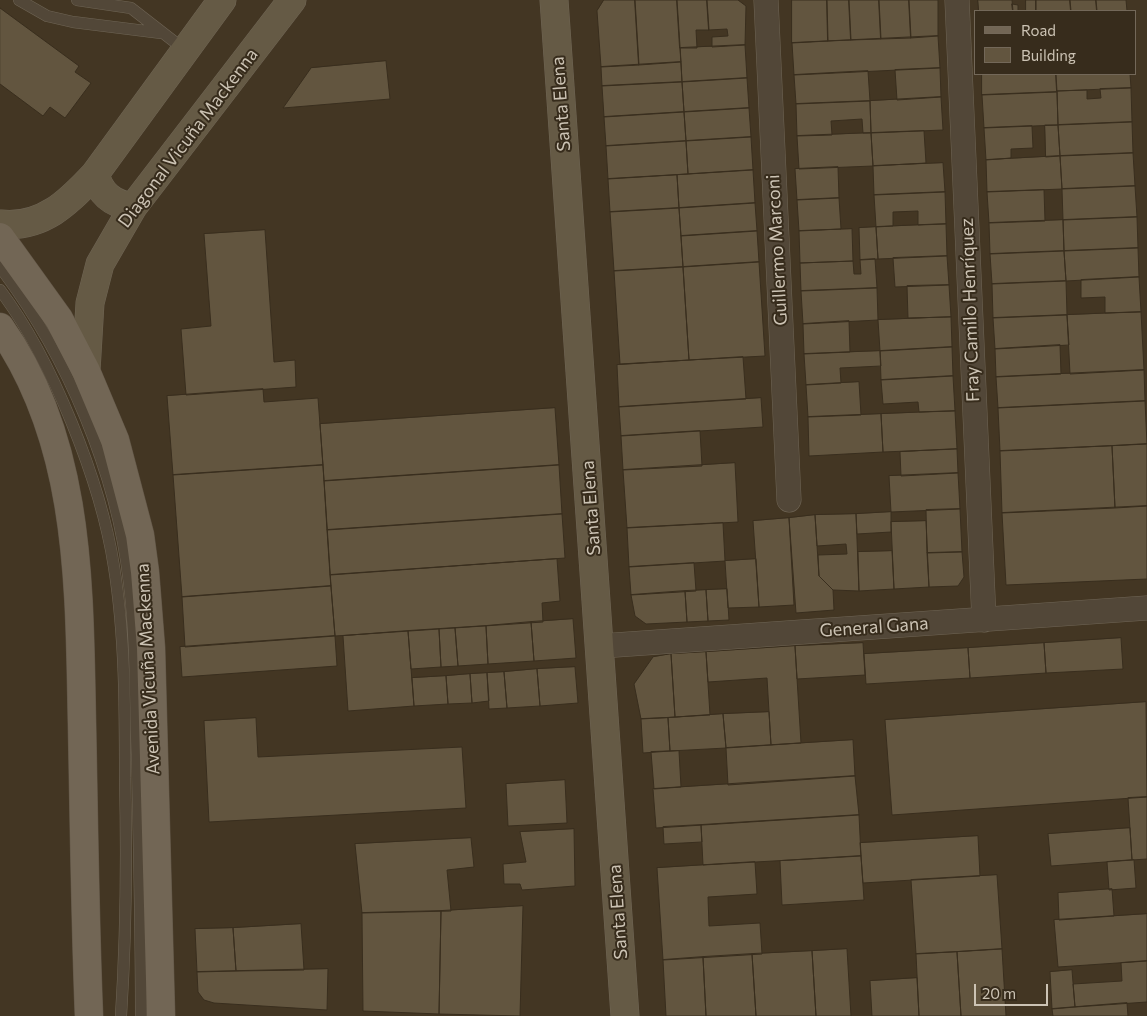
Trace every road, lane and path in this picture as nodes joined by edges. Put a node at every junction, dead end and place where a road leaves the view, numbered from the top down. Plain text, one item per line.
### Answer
1 (19, 0) edge
2 (77, 0) edge
3 (222, 0) edge
4 (292, 0) edge
5 (554, 0) edge
6 (766, 0) edge
7 (957, 0) edge
8 (161, 33) junction
9 (185, 50) junction
10 (95, 174) junction
11 (133, 207) junction
12 (0, 224) edge
13 (0, 237) edge
14 (0, 267) edge
15 (0, 290) edge
16 (0, 327) edge
17 (86, 371) junction
18 (789, 500) dead end
19 (1147, 608) edge
20 (984, 620) junction
21 (601, 646) junction
22 (89, 1016) edge
23 (121, 1016) edge
24 (141, 1016) edge
25 (161, 1016) edge
26 (625, 1016) edge

1 - 8 lane
2 - 8 lane
3 - 9 main road
4 - 11 main road, Diagonal Vicuña Mackenna
5 - 21 main road, Santa Elena
6 - 18 street, Guillermo Marconi
7 - 20 street, Fray Camilo Henríquez
8 - 9 lane
9 - 10 main road
10 - 11 main road
10 - 12 main road
11 - 17 main road, Diagonal Vicuña Mackenna
13 - 17 main road, Avenida Vicuña Mackenna
14 - 24 lane
15 - 23 lane
16 - 22 main road
17 - 25 main road, Avenida Vicuña Mackenna
19 - 20 street, General Gana
20 - 21 street, General Gana
21 - 26 main road, Santa Elena

